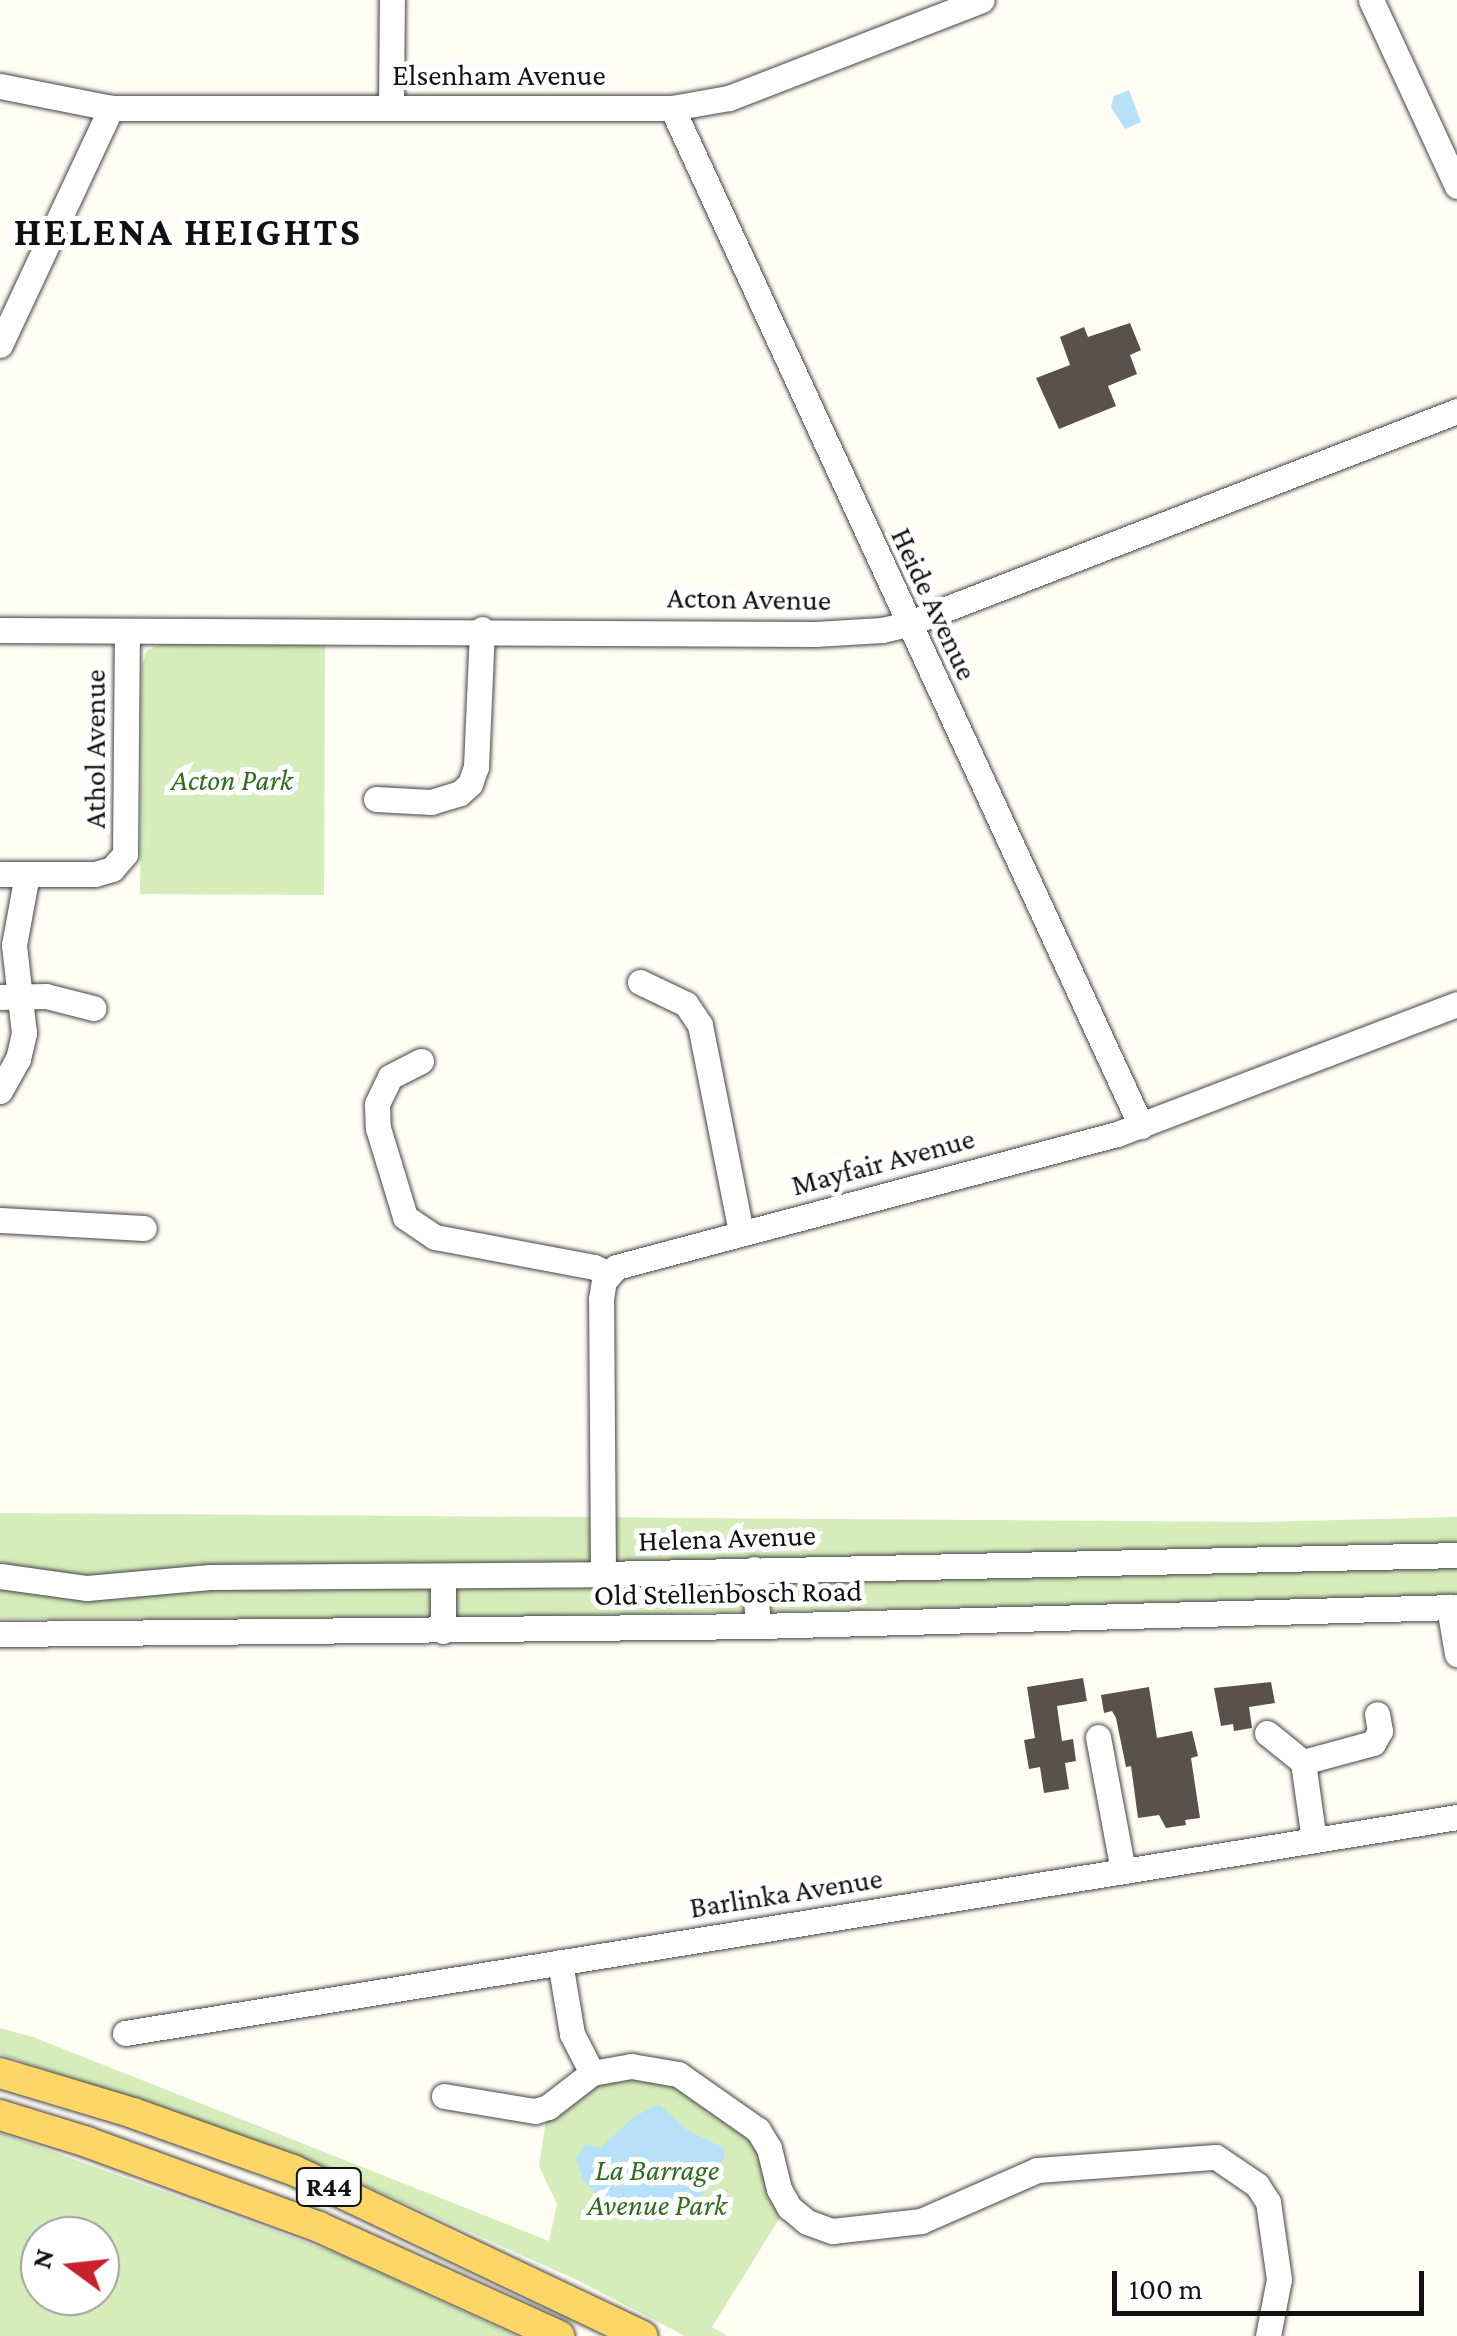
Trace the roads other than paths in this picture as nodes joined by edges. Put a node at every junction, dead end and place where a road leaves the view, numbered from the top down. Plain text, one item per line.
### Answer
1 (392, 0) edge
2 (982, 0) edge
3 (1371, 0) edge
4 (0, 86) edge
5 (391, 107) junction
6 (110, 108) junction
7 (672, 108) junction
8 (1457, 186) edge
9 (0, 346) edge
10 (1457, 411) edge
11 (907, 624) junction
12 (482, 629) junction
13 (0, 630) edge
14 (127, 631) junction
15 (376, 799) dead end
16 (0, 874) edge
17 (27, 874) junction
18 (640, 982) dead end
19 (10, 996) edge
20 (1457, 1004) edge
21 (93, 1008) dead end
22 (421, 1061) dead end
23 (0, 1091) edge
24 (1141, 1126) junction
25 (0, 1220) edge
26 (144, 1228) dead end
27 (741, 1233) junction
28 (609, 1274) junction
29 (1457, 1555) edge
30 (754, 1568) junction
31 (603, 1574) junction
32 (0, 1576) edge
33 (442, 1576) junction
34 (1453, 1607) edge
35 (758, 1626) junction
36 (443, 1631) junction
37 (0, 1634) edge
38 (1457, 1654) edge
39 (1378, 1714) dead end
40 (1266, 1733) dead end
41 (1098, 1736) dead end
42 (1303, 1762) junction
43 (1457, 1817) edge
44 (1314, 1840) junction
45 (1123, 1871) junction
46 (560, 1962) junction
47 (125, 2033) dead end
48 (0, 2073) edge
49 (592, 2074) junction
50 (444, 2096) dead end
51 (0, 2116) edge
52 (559, 2336) edge
53 (643, 2336) edge
54 (1268, 2336) edge

1 - 5 street
2 - 7 street, Elsenham Avenue
3 - 8 street
4 - 6 street, Elsenham Avenue
5 - 6 street, Elsenham Avenue
5 - 7 street, Elsenham Avenue
6 - 9 street
7 - 11 street, Heide Avenue
10 - 11 street, Acton Avenue
11 - 12 street, Acton Avenue
11 - 24 street, Heide Avenue
12 - 14 street, Acton Avenue
12 - 15 street
13 - 14 street, Acton Avenue
14 - 17 street, Athol Avenue
16 - 17 street, Athol Avenue
17 - 19 street
18 - 27 street
19 - 21 street
19 - 23 street
20 - 24 street, Mayfair Avenue
22 - 28 street
24 - 27 street, Mayfair Avenue
25 - 26 street
27 - 28 street, Mayfair Avenue
28 - 31 street
29 - 30 street, Helena Avenue
30 - 31 street, Helena Avenue
30 - 35 street
31 - 33 street, Helena Avenue
32 - 33 street, Helena Avenue
33 - 36 street
34 - 35 street, Old Stellenbosch Road
34 - 38 street
35 - 36 street, Old Stellenbosch Road
36 - 37 street, Old Stellenbosch Road
39 - 42 street
40 - 42 street
41 - 45 street
42 - 44 street
43 - 44 street, Barlinka Avenue
44 - 45 street, Barlinka Avenue
45 - 46 street, Barlinka Avenue
46 - 47 street, Barlinka Avenue
46 - 49 street
48 - 53 main road, R44
49 - 50 street
49 - 54 street
51 - 52 main road, R44

